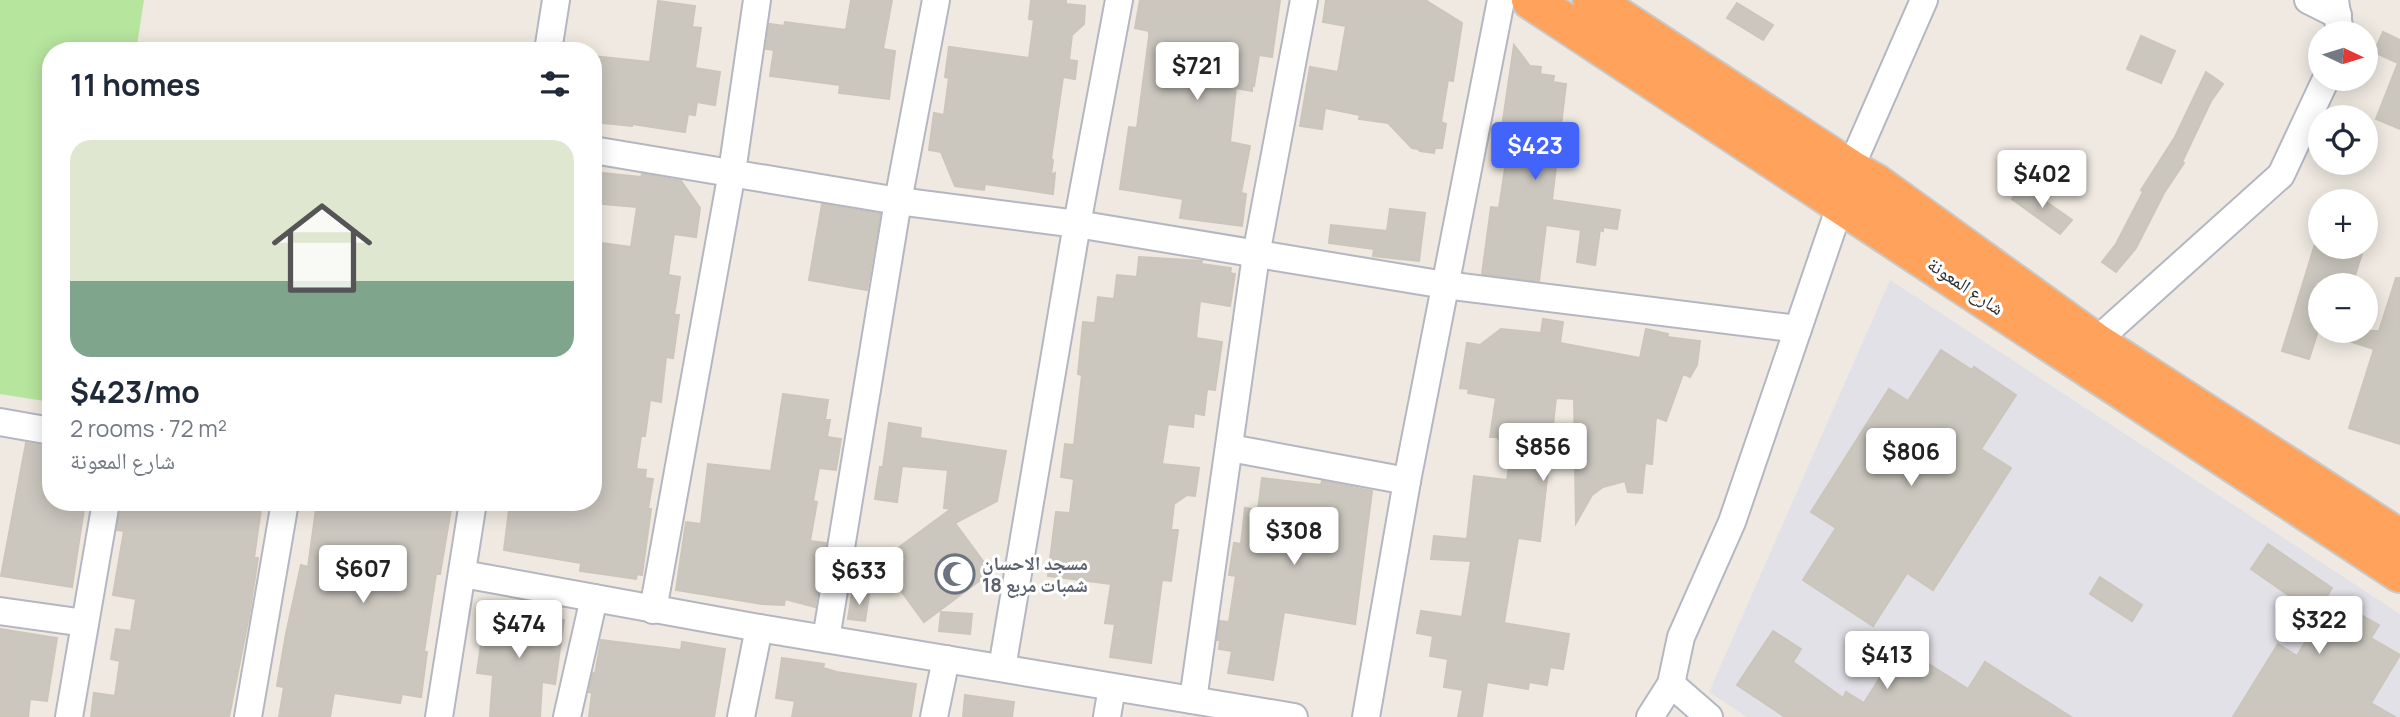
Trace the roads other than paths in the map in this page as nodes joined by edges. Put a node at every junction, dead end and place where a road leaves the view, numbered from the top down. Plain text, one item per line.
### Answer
1 (556, 0) edge
2 (757, 0) edge
3 (936, 0) edge
4 (1119, 0) edge
5 (1304, 0) edge
6 (1501, 0) edge
7 (1531, 0) edge
8 (1592, 0) edge
9 (1924, 0) edge
10 (2308, 0) edge
11 (2338, 16) edge
12 (549, 42) edge
13 (2320, 91) edge
14 (602, 151) edge
15 (732, 172) junction
16 (1846, 186) junction
17 (898, 201) junction
18 (1077, 224) junction
19 (1256, 255) junction
20 (1445, 285) junction
21 (1798, 329) junction
22 (2095, 342) junction
23 (0, 422) edge
24 (42, 429) edge
25 (1230, 448) junction
26 (1407, 481) junction
27 (104, 511) edge
28 (283, 511) edge
29 (473, 511) edge
30 (2400, 539) edge
31 (2400, 573) edge
32 (463, 574) junction
33 (594, 598) junction
34 (653, 610) junction
35 (0, 611) edge
36 (85, 623) junction
37 (759, 628) junction
38 (826, 639) junction
39 (946, 659) junction
40 (1002, 668) junction
41 (1671, 684) junction
42 (1112, 687) junction
43 (1193, 700) junction
44 (69, 717) edge
45 (248, 717) edge
46 (439, 717) edge
47 (567, 717) edge
48 (741, 717) edge
49 (934, 717) edge
50 (1107, 717) edge
51 (1292, 717) edge
52 (1366, 717) edge
53 (1650, 717) edge
54 (1709, 717) edge

1 - 12 street
2 - 15 street
3 - 17 street
4 - 18 street
5 - 19 street
6 - 20 street
7 - 16 highway, شارع المعونة
8 - 16 highway, شارع المعونة
9 - 16 street
10 - 11 street
13 - 22 street
14 - 15 street
15 - 17 street
15 - 34 street
16 - 21 street
16 - 22 highway, شارع المعونة
16 - 31 highway, شارع المعونة
17 - 18 street
17 - 38 street
18 - 19 street
18 - 40 street
19 - 20 street
19 - 25 street
20 - 21 street
20 - 26 street
21 - 41 street
22 - 30 highway, شارع المعونة
23 - 24 street
25 - 26 street
25 - 43 street
26 - 52 street
27 - 36 street
28 - 45 street
29 - 32 street
32 - 33 street
32 - 46 street
33 - 34 street
33 - 47 street
34 - 37 street
35 - 36 street
36 - 44 street
37 - 38 street
37 - 48 street
38 - 39 street
39 - 40 street
39 - 49 street
40 - 42 street
41 - 53 street
41 - 54 street
42 - 43 street
42 - 50 street
43 - 51 street

